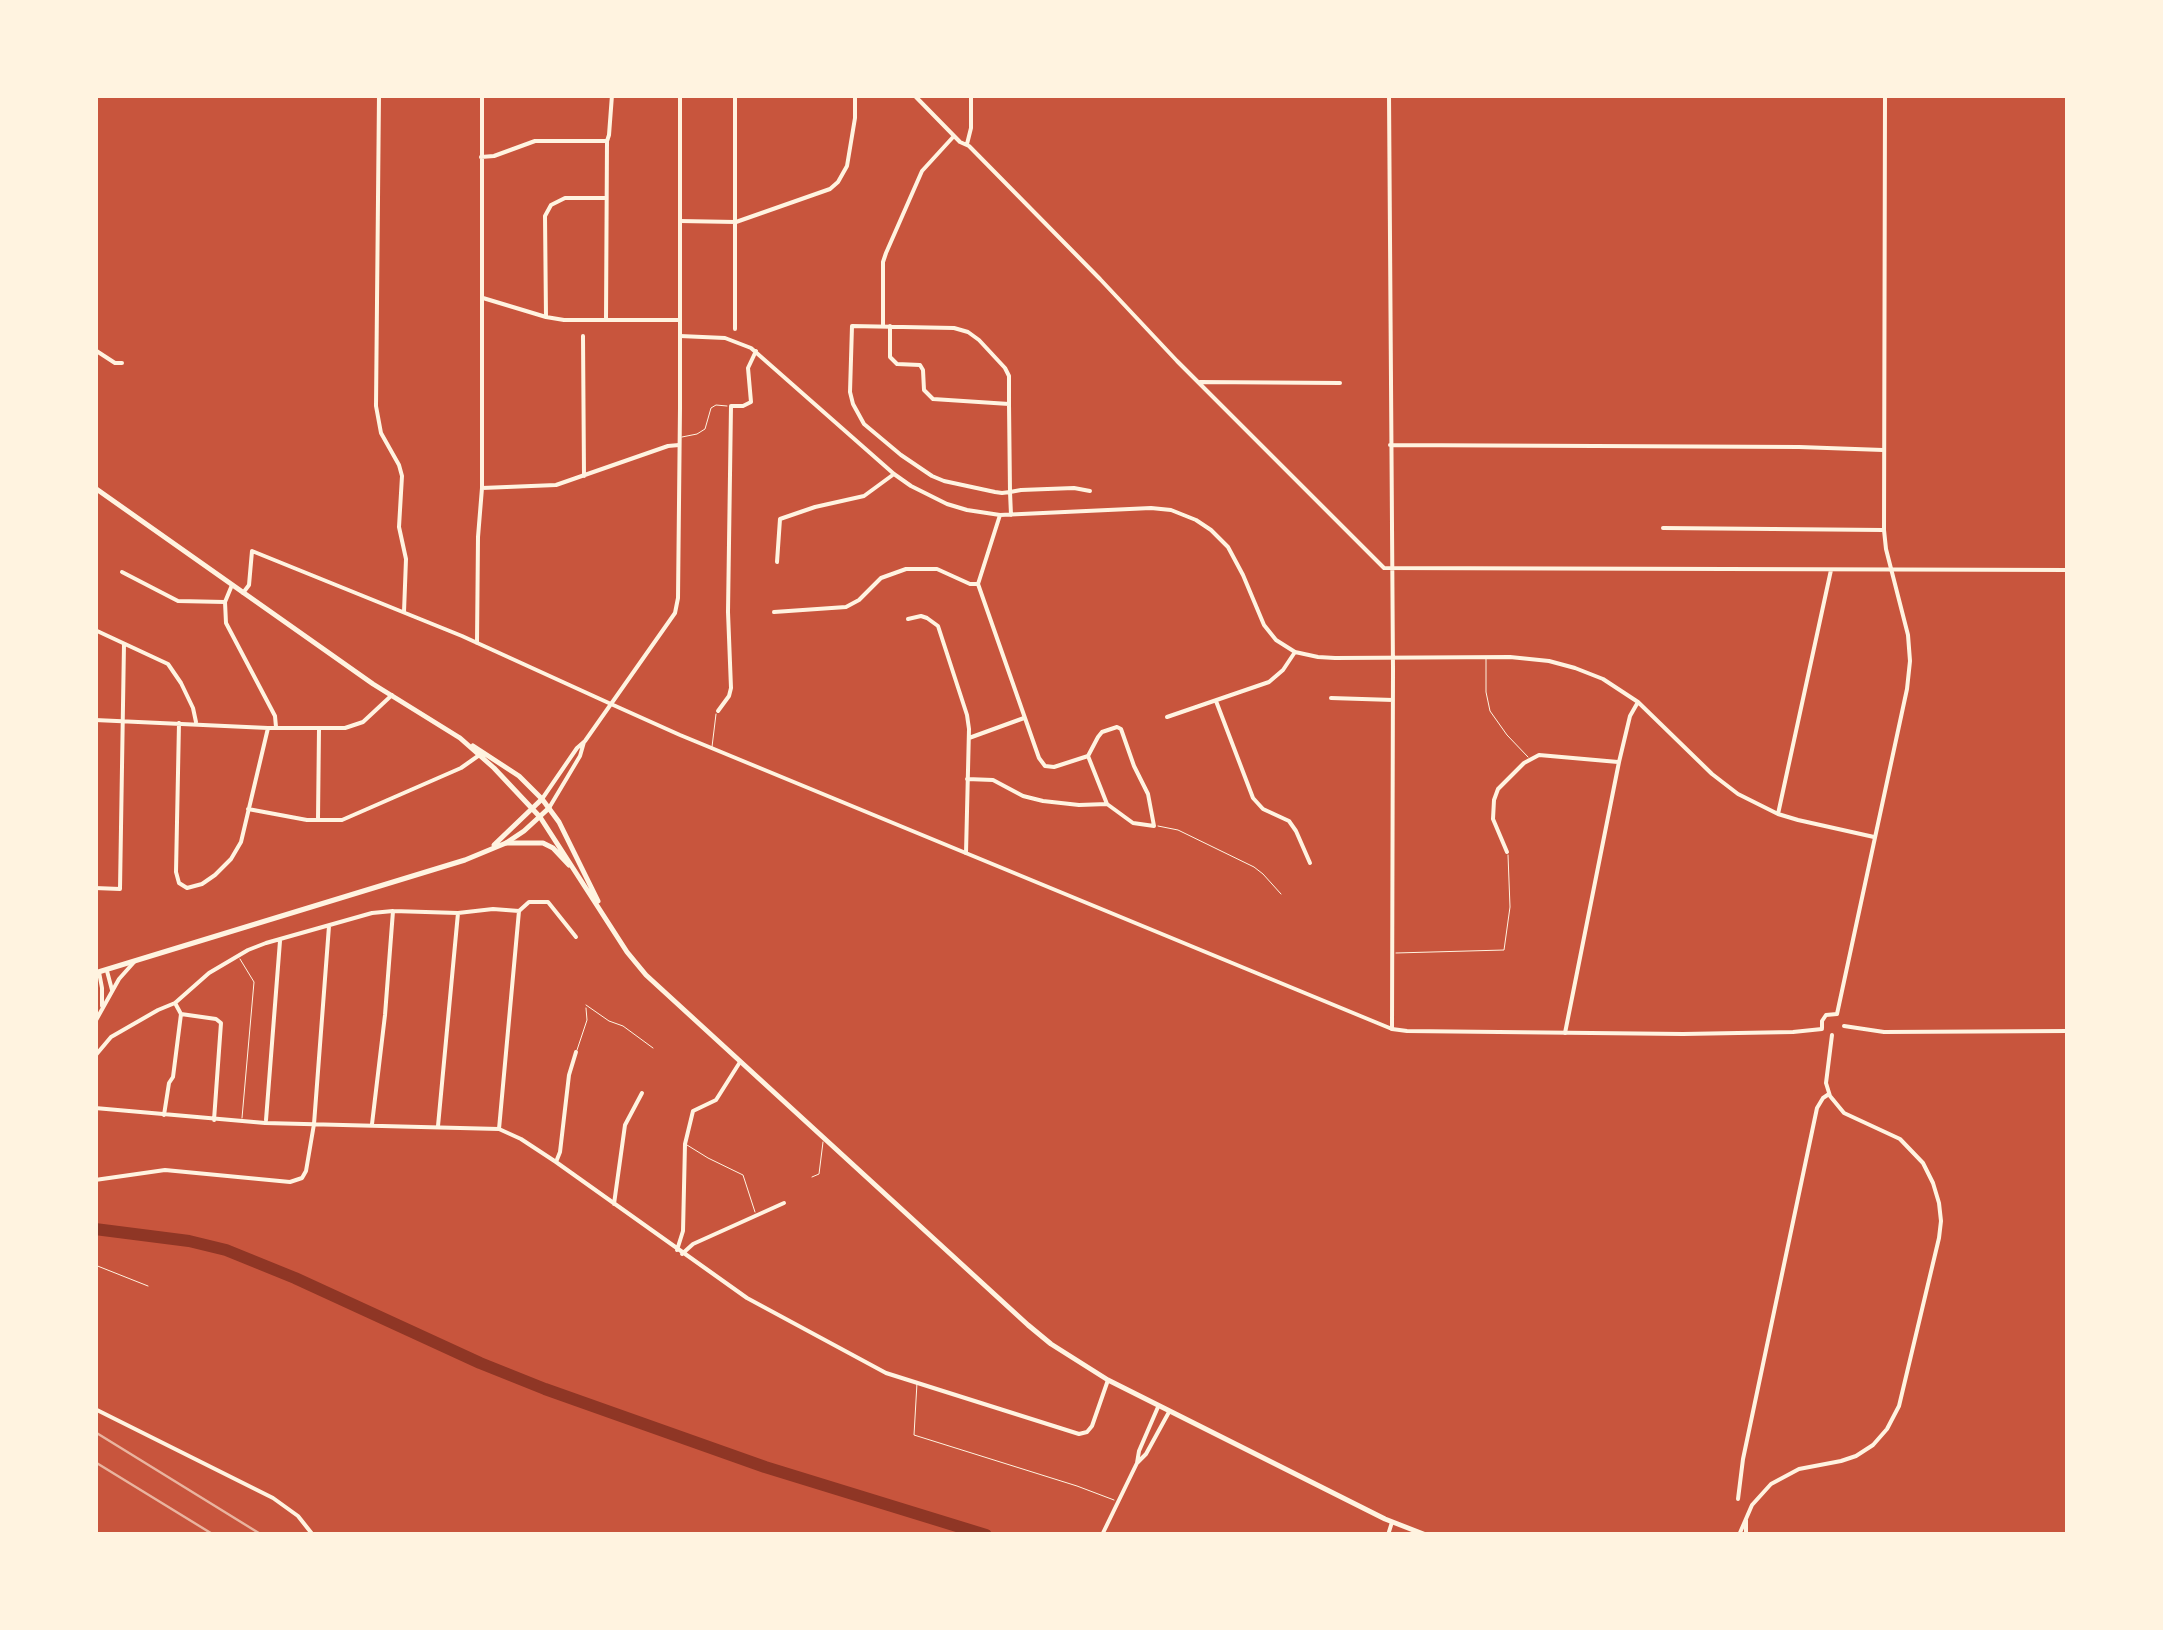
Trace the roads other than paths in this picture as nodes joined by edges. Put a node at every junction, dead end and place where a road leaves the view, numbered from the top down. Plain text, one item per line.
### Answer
1 (379, 95) edge
2 (482, 95) edge
3 (612, 95) edge
4 (680, 95) edge
5 (735, 95) edge
6 (855, 95) edge
7 (914, 95) edge
8 (971, 95) edge
9 (1389, 95) edge
10 (1885, 95) edge
11 (954, 136) junction
12 (606, 141) junction
13 (968, 144) junction
14 (481, 157) junction
15 (606, 198) junction
16 (680, 221) junction
17 (736, 222) junction
18 (482, 298) junction
19 (546, 318) junction
20 (606, 320) junction
21 (680, 320) junction
22 (883, 326) junction
23 (890, 326) junction
24 (735, 329) dead end
25 (583, 336) dead end
26 (680, 336) junction
27 (95, 350) edge
28 (756, 352) junction
29 (122, 363) dead end
30 (1198, 382) junction
31 (1340, 383) dead end
32 (1009, 404) junction
33 (731, 406) junction
34 (679, 437) junction
35 (679, 444) junction
36 (1390, 445) junction
37 (1883, 450) junction
38 (894, 474) junction
39 (584, 476) junction
40 (95, 488) edge
41 (482, 488) junction
42 (1090, 491) dead end
43 (1010, 492) junction
44 (1000, 515) junction
45 (1011, 515) junction
46 (1663, 528) dead end
47 (1884, 530) junction
48 (777, 562) dead end
49 (1392, 569) junction
50 (1831, 570) junction
51 (1890, 570) junction
52 (2068, 570) edge
53 (122, 572) dead end
54 (978, 584) junction
55 (232, 586) junction
56 (243, 593) junction
57 (225, 602) junction
58 (404, 612) junction
59 (774, 612) dead end
60 (908, 619) dead end
61 (95, 630) edge
62 (477, 643) junction
63 (124, 644) junction
64 (1295, 652) junction
65 (1486, 657) junction
66 (1393, 658) junction
67 (392, 695) junction
68 (1331, 698) dead end
69 (1216, 700) junction
70 (1393, 700) junction
71 (1638, 702) junction
72 (611, 704) junction
73 (718, 712) joint
74 (1167, 717) dead end
75 (1024, 718) junction
76 (95, 720) edge
77 (124, 722) junction
78 (179, 724) junction
79 (196, 724) junction
80 (276, 727) junction
81 (268, 728) junction
82 (319, 729) junction
83 (460, 738) junction
84 (969, 738) junction
85 (584, 742) junction
86 (712, 748) junction
87 (479, 756) junction
88 (1088, 756) junction
89 (1530, 759) junction
90 (1619, 762) junction
91 (967, 780) junction
92 (542, 799) junction
93 (1107, 804) junction
94 (549, 808) junction
95 (248, 809) junction
96 (533, 809) junction
97 (1778, 814) junction
98 (540, 817) junction
99 (318, 819) junction
100 (1154, 826) junction
101 (1876, 838) junction
102 (506, 844) junction
103 (489, 849) junction
104 (1508, 852) joint
105 (966, 853) junction
106 (1310, 863) dead end
107 (577, 874) junction
108 (95, 888) edge
109 (1281, 894) dead end
110 (393, 911) junction
111 (519, 911) junction
112 (458, 912) junction
113 (602, 912) junction
114 (329, 926) junction
115 (576, 937) dead end
116 (280, 941) junction
117 (1392, 953) junction
118 (238, 957) junction
119 (135, 961) junction
120 (100, 971) edge
121 (112, 990) junction
122 (175, 1003) junction
123 (101, 1011) junction
124 (182, 1014) junction
125 (1837, 1014) junction
126 (95, 1022) edge
127 (1844, 1026) junction
128 (1392, 1029) junction
129 (1822, 1029) junction
130 (2068, 1031) edge
131 (1565, 1034) junction
132 (1837, 1034) junction
133 (652, 1048) dead end
134 (576, 1052) joint
135 (95, 1056) edge
136 (740, 1062) junction
137 (642, 1093) dead end
138 (1829, 1094) junction
139 (95, 1108) edge
140 (164, 1116) junction
141 (214, 1120) junction
142 (242, 1121) junction
143 (266, 1123) junction
144 (314, 1124) junction
145 (372, 1124) junction
146 (438, 1126) junction
147 (499, 1129) junction
148 (823, 1139) junction
149 (685, 1144) junction
150 (556, 1162) junction
151 (812, 1178) dead end
152 (95, 1180) edge
153 (784, 1203) dead end
154 (614, 1204) junction
155 (756, 1216) junction
156 (680, 1250) junction
157 (95, 1266) edge
158 (148, 1286) dead end
159 (1108, 1380) junction
160 (917, 1384) junction
161 (1159, 1405) junction
162 (95, 1409) edge
163 (1170, 1410) junction
164 (1137, 1462) junction
165 (1738, 1499) dead end
166 (1118, 1501) junction
167 (1392, 1522) junction
168 (314, 1535) edge
169 (1102, 1535) edge
170 (1388, 1535) edge
171 (1426, 1535) edge
172 (1743, 1535) edge

1 - 58 street
2 - 14 street
3 - 12 street
4 - 16 street
5 - 17 street
6 - 17 street
7 - 11 street
8 - 13 street
9 - 36 street
10 - 37 street
11 - 13 street
11 - 22 street
12 - 14 street
12 - 15 street
13 - 30 street
14 - 18 street
15 - 19 street
15 - 20 street
16 - 17 street
16 - 21 street
17 - 24 street
18 - 19 street
18 - 41 street
19 - 20 street
20 - 21 street
21 - 26 street
22 - 23 street
22 - 43 street
23 - 32 street
23 - 32 street
25 - 39 street
26 - 28 street
26 - 34 street
27 - 29 street
28 - 33 street
28 - 38 street
30 - 31 street
30 - 49 street
32 - 43 street
33 - 34 lane
33 - 73 street
34 - 35 street
35 - 39 street
35 - 72 street
36 - 37 street
36 - 49 street
37 - 47 street
38 - 44 street
38 - 48 street
39 - 41 street
40 - 55 main road
41 - 62 street
42 - 43 street
43 - 45 street
44 - 45 street
44 - 54 street
45 - 64 street
46 - 47 street
47 - 51 street
49 - 50 street
49 - 66 street
50 - 51 street
50 - 97 street
51 - 52 street
51 - 101 street
53 - 57 street
54 - 59 street
54 - 75 street
55 - 56 main road
55 - 57 street
56 - 58 street
56 - 67 main road
57 - 80 street
58 - 62 street
60 - 84 street
61 - 63 street
62 - 72 street
63 - 77 street
63 - 79 street
64 - 66 street
64 - 69 street
65 - 66 street
65 - 71 street
65 - 89 lane
66 - 70 street
67 - 82 street
67 - 83 main road
68 - 70 street
69 - 74 street
69 - 106 street
70 - 117 street
71 - 90 street
71 - 97 street
72 - 85 street
72 - 86 street
73 - 86 lane
75 - 84 street
75 - 88 street
76 - 77 street
77 - 78 street
77 - 108 street
78 - 79 street
78 - 95 street
79 - 81 street
80 - 81 street
80 - 82 street
81 - 95 street
82 - 99 street
83 - 87 main road
83 - 92 main road
84 - 91 street
85 - 92 street
85 - 94 street
86 - 105 street
87 - 96 main road
87 - 99 street
88 - 93 street
88 - 100 street
89 - 90 street
89 - 104 street
90 - 131 street
91 - 93 street
91 - 105 street
92 - 94 main road
92 - 96 main road
93 - 100 street
94 - 98 main road
94 - 113 main road
95 - 99 street
96 - 98 main road
96 - 103 main road
97 - 101 street
98 - 102 main road
98 - 107 main road
100 - 109 lane
101 - 125 street
102 - 103 main road
102 - 107 main road
103 - 119 main road
104 - 117 lane
105 - 128 street
107 - 113 main road
110 - 112 street
110 - 114 street
110 - 145 street
111 - 112 street
111 - 115 street
111 - 147 street
112 - 146 street
113 - 136 main road
114 - 116 street
114 - 144 street
116 - 118 street
116 - 143 street
117 - 128 street
118 - 122 street
118 - 142 lane
119 - 120 main road
119 - 121 street
120 - 121 street
120 - 123 street
121 - 123 street
122 - 124 street
122 - 135 street
123 - 126 street
124 - 140 street
124 - 141 street
125 - 127 street
125 - 129 street
127 - 130 street
127 - 132 street
128 - 131 street
129 - 131 street
129 - 132 street
132 - 138 street
133 - 134 lane
134 - 150 street
136 - 148 main road
136 - 149 street
137 - 154 street
138 - 165 street
138 - 172 street
139 - 140 street
140 - 141 street
141 - 142 street
142 - 143 street
143 - 144 street
144 - 145 street
144 - 152 street
145 - 146 street
146 - 147 street
147 - 150 street
148 - 151 lane
148 - 159 main road
149 - 155 lane
149 - 156 street
150 - 154 street
153 - 155 street
154 - 156 street
155 - 156 street
156 - 160 street
157 - 158 lane
159 - 160 street
159 - 161 main road
160 - 166 lane
161 - 163 main road
161 - 164 street
162 - 168 street
163 - 164 street
163 - 167 main road
164 - 166 street
166 - 169 street
167 - 170 street
167 - 171 main road

